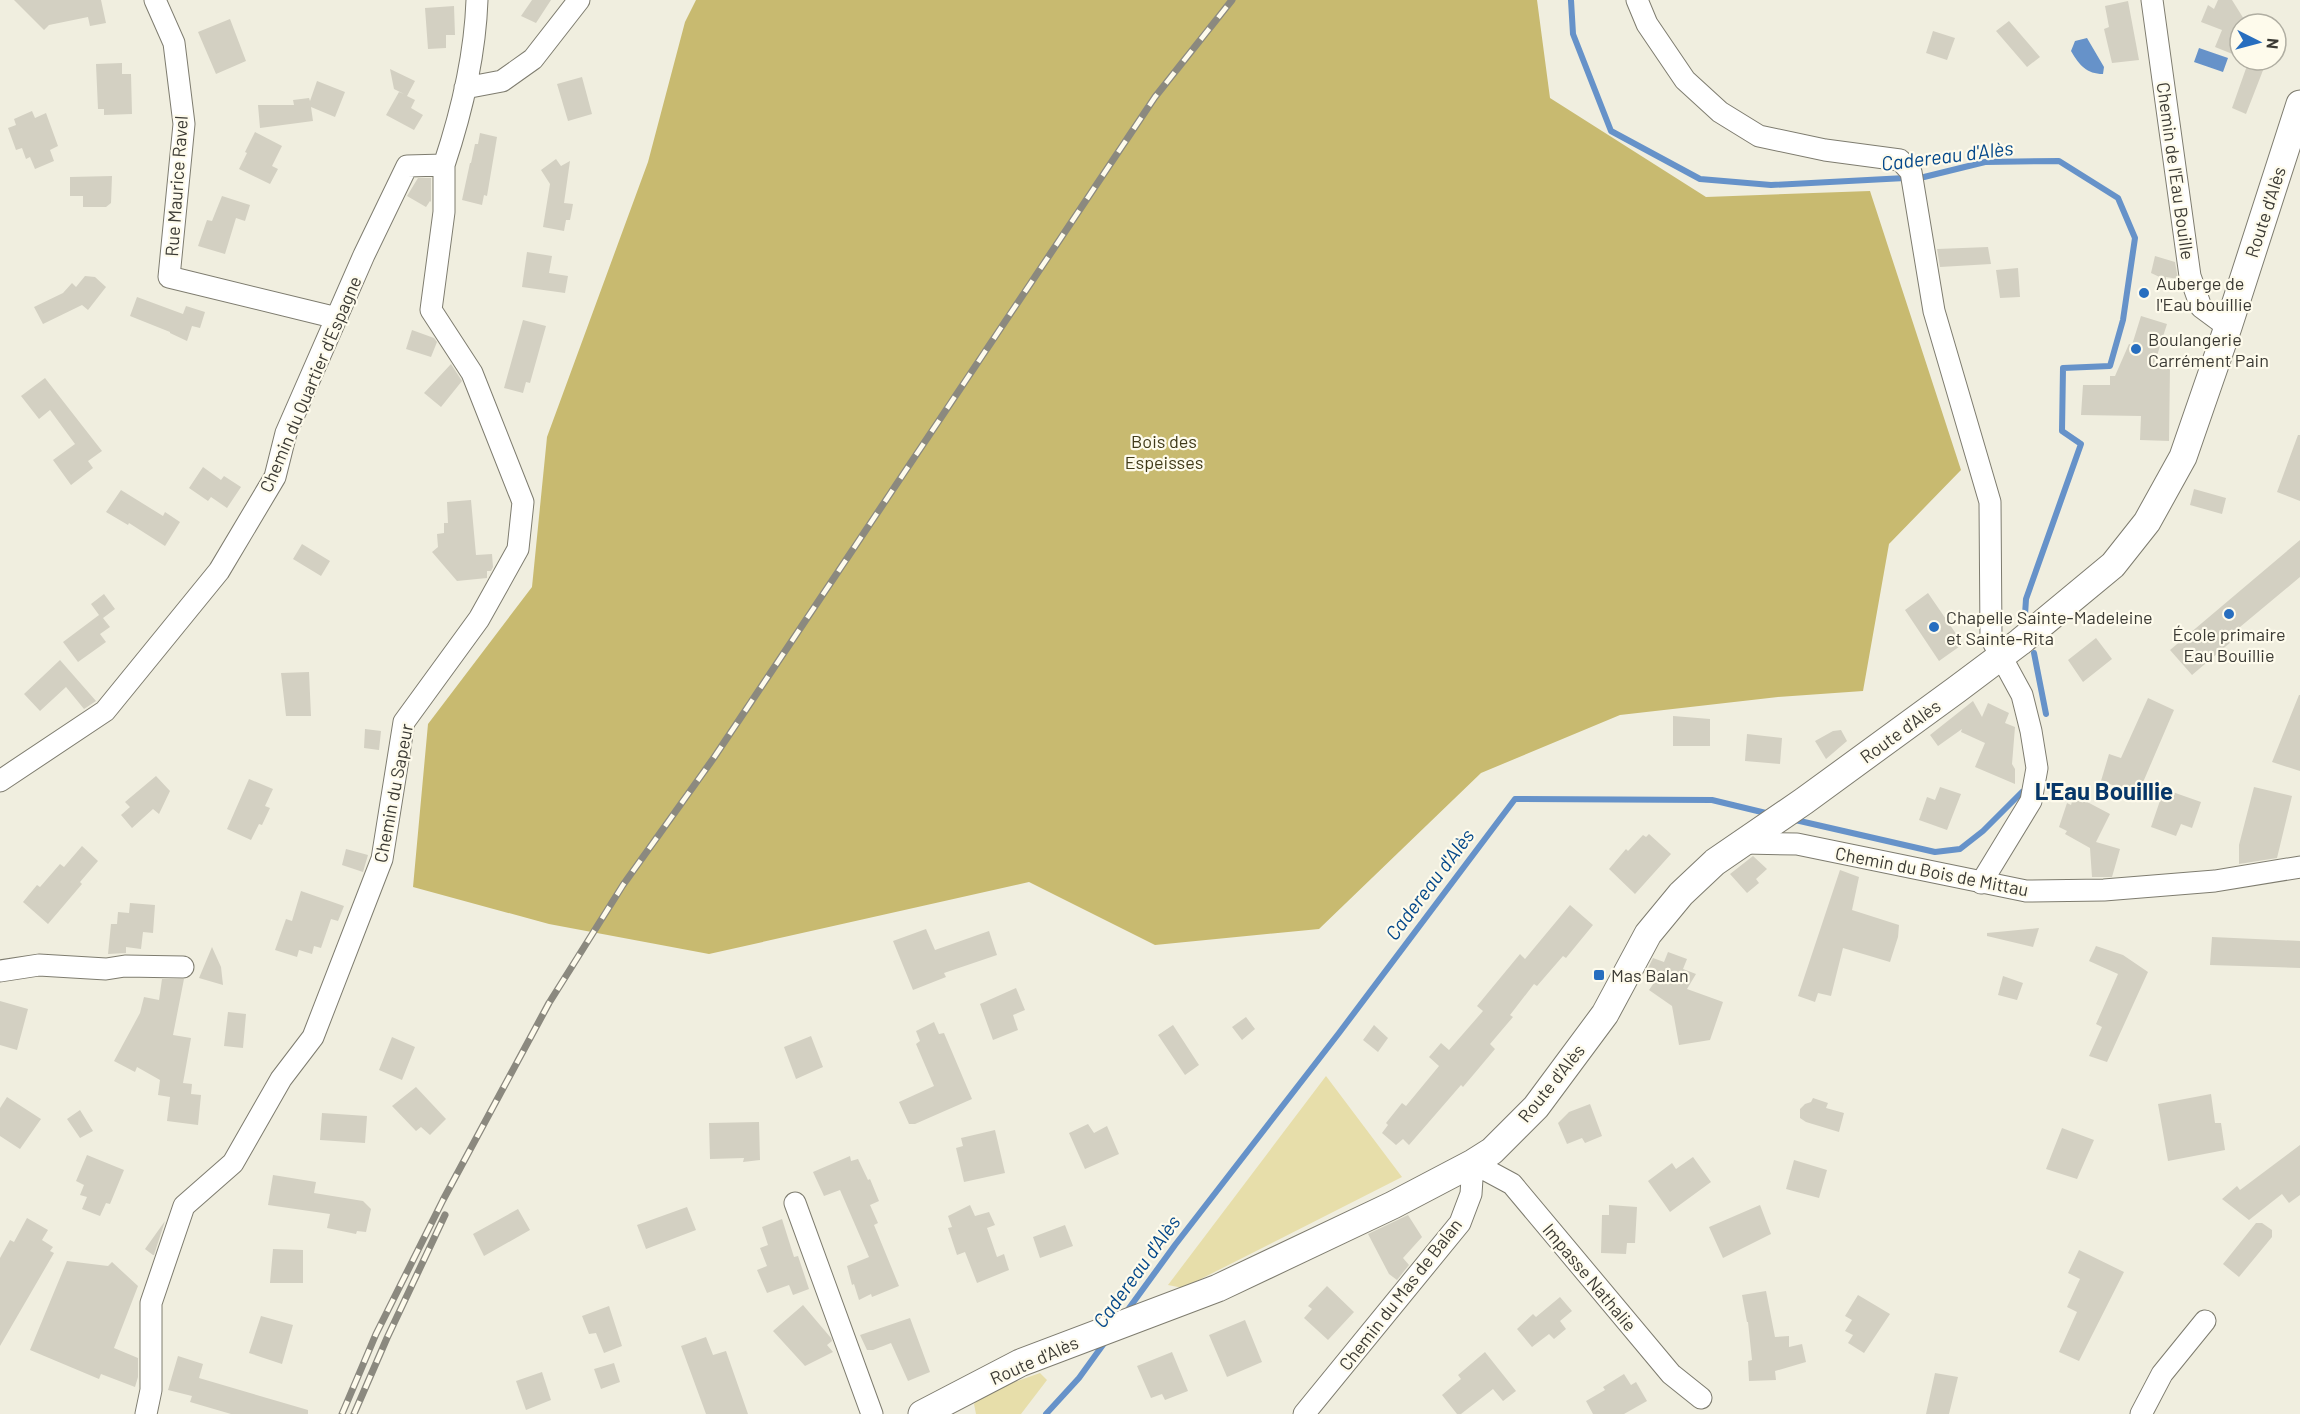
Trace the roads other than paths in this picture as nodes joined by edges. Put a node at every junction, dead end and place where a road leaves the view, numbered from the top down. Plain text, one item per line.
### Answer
1 (155, 0) edge
2 (477, 0) edge
3 (579, 0) edge
4 (1636, 0) edge
5 (2152, 0) edge
6 (465, 88) junction
7 (2300, 104) edge
8 (444, 165) junction
9 (337, 318) junction
10 (2228, 327) junction
11 (2011, 649) junction
12 (0, 781) edge
13 (1755, 835) junction
14 (2300, 867) edge
15 (1981, 883) junction
16 (183, 966) dead end
17 (0, 971) edge
18 (1473, 1163) junction
19 (795, 1203) dead end
20 (2205, 1321) dead end
21 (1701, 1398) dead end
22 (960, 1406) edge
23 (146, 1414) edge
24 (872, 1414) edge
25 (922, 1414) edge
26 (1304, 1414) edge
27 (2141, 1414) edge

1 - 9 street, Rue Maurice Ravel
2 - 6 street
3 - 6 street
4 - 11 street
5 - 10 street, Chemin de l'Eau Bouille
6 - 8 street
7 - 10 main road, Route d'Alès
8 - 9 street, Chemin du Quartier d'Espagne
8 - 23 street, Chemin du Sapeur
9 - 12 street, Chemin du Quartier d'Espagne
10 - 11 main road, Route d'Alès
11 - 13 main road, Route d'Alès
11 - 15 street
13 - 15 street, Chemin du Bois de Mittau
13 - 18 main road, Route d'Alès
14 - 15 street, Chemin du Bois de Mittau
16 - 17 street
18 - 21 street, Impasse Nathalie
18 - 22 main road, Route d'Alès
18 - 26 street, Chemin du Mas de Balan
19 - 24 street
20 - 27 street
22 - 25 main road, Route d'Alès

